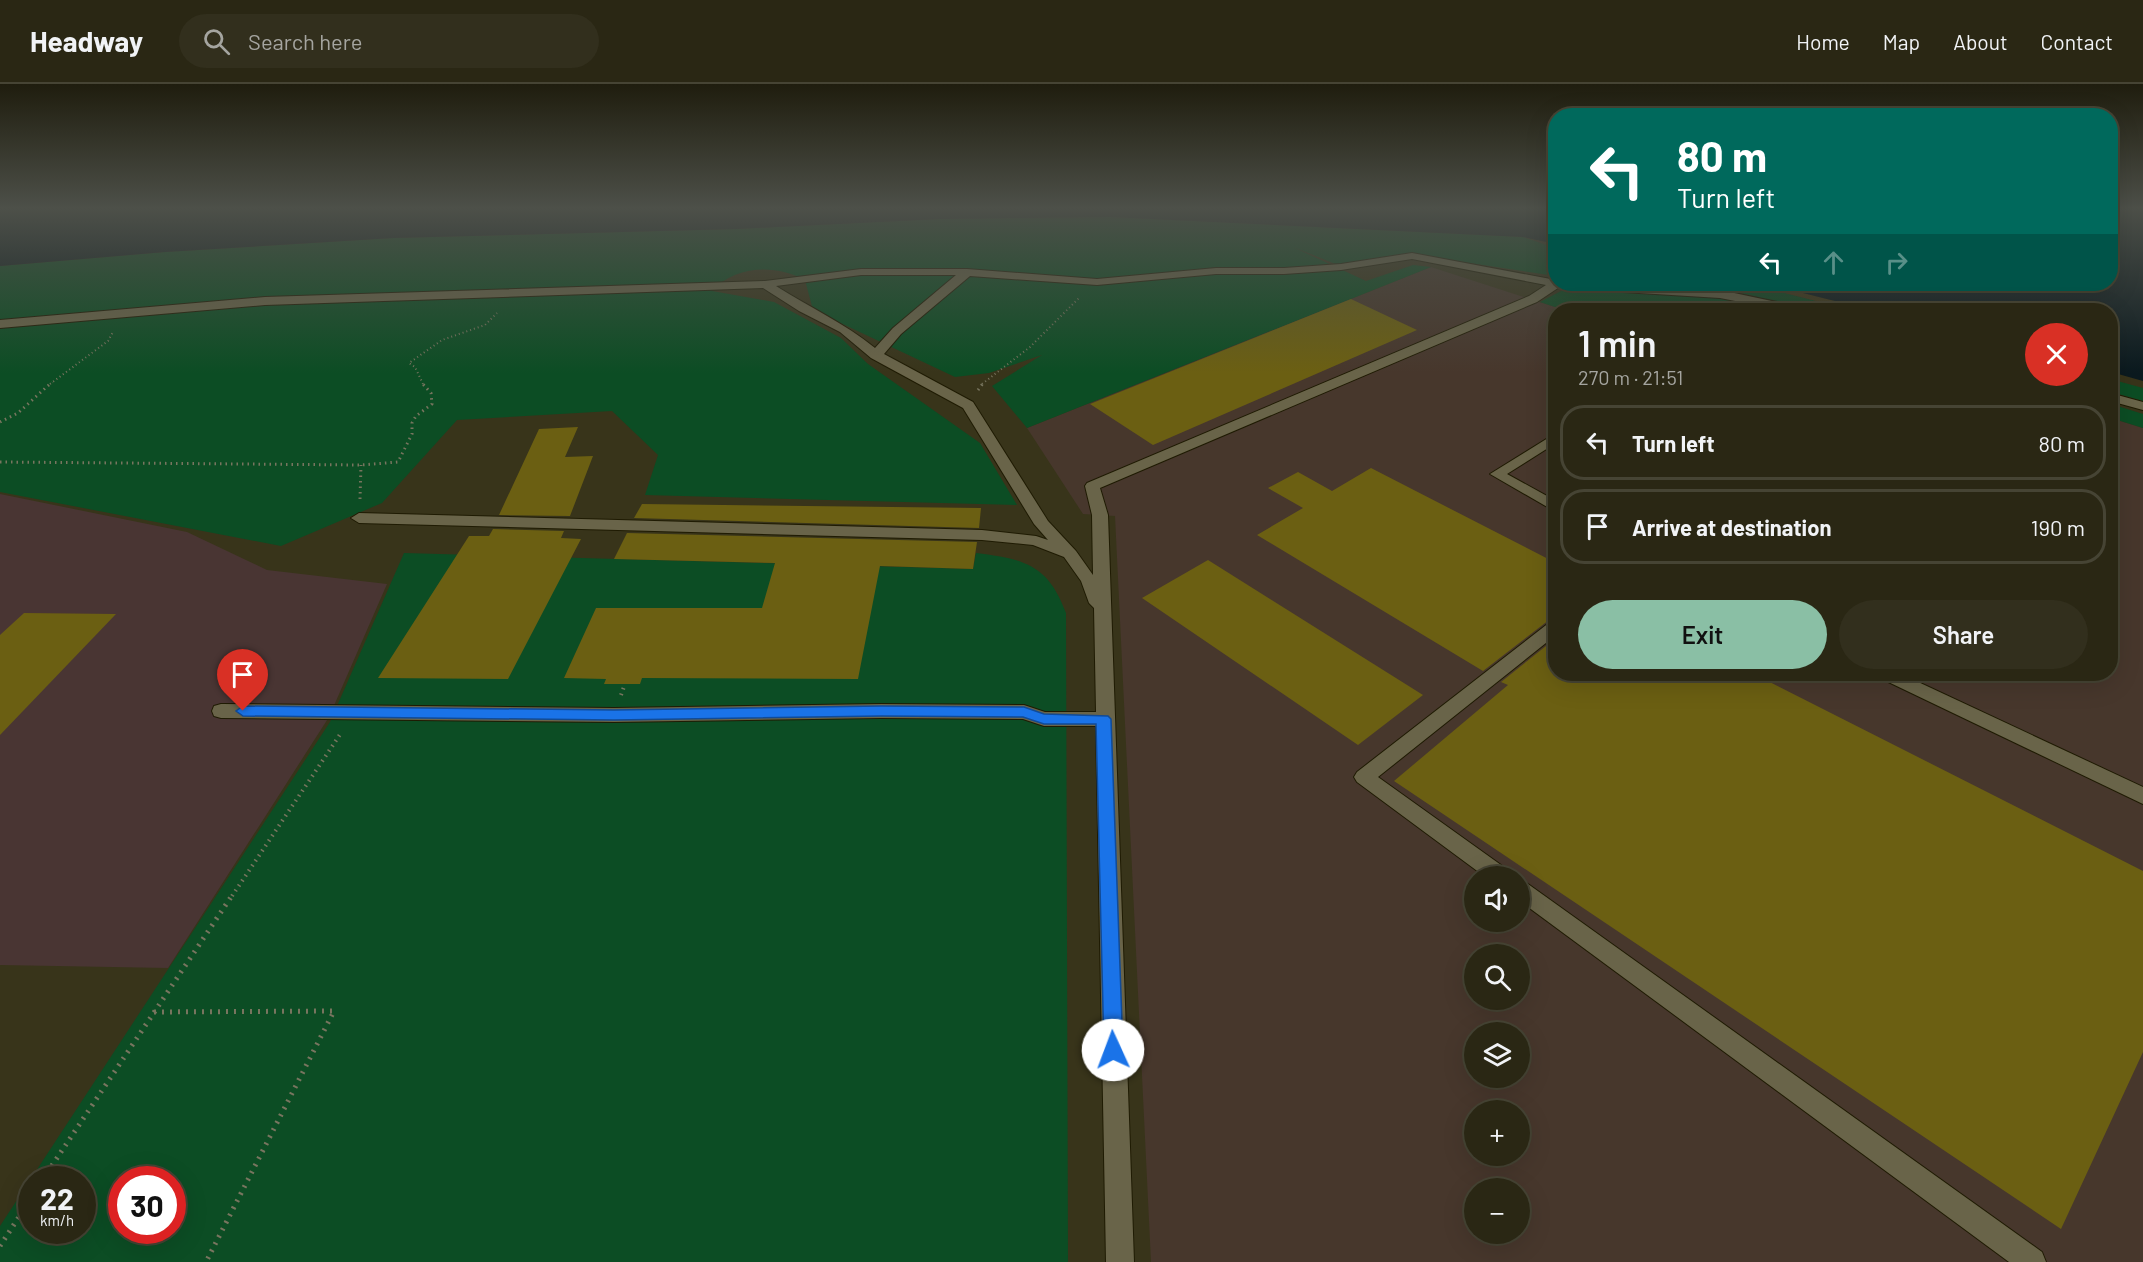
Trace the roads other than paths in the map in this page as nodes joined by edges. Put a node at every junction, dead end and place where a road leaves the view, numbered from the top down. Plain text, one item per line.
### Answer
1 (1367, 263) edge
2 (1448, 263) edge
3 (967, 272) junction
4 (1548, 282) edge
5 (765, 284) junction
6 (1548, 289) edge
7 (1671, 291) edge
8 (1763, 303) edge
9 (0, 324) edge
10 (876, 355) junction
11 (2118, 399) edge
12 (2143, 406) edge
13 (1548, 442) edge
14 (1548, 503) edge
15 (359, 518) road end
16 (1070, 554) junction
17 (1102, 619) junction
18 (1548, 632) edge
19 (1901, 681) edge
20 (221, 711) dead end
21 (1103, 719) junction
22 (2143, 796) edge
23 (1486, 866) edge
24 (1530, 897) edge
25 (1120, 1262) edge
26 (2032, 1262) edge

1 - 3 street
2 - 4 street
3 - 5 street
3 - 10 street
5 - 9 street
5 - 10 street
6 - 17 street
7 - 8 street
10 - 16 street
11 - 12 street
13 - 14 street
15 - 16 street
16 - 17 street
17 - 21 street
18 - 23 street
19 - 22 street
20 - 21 street
21 - 25 street
24 - 26 street

